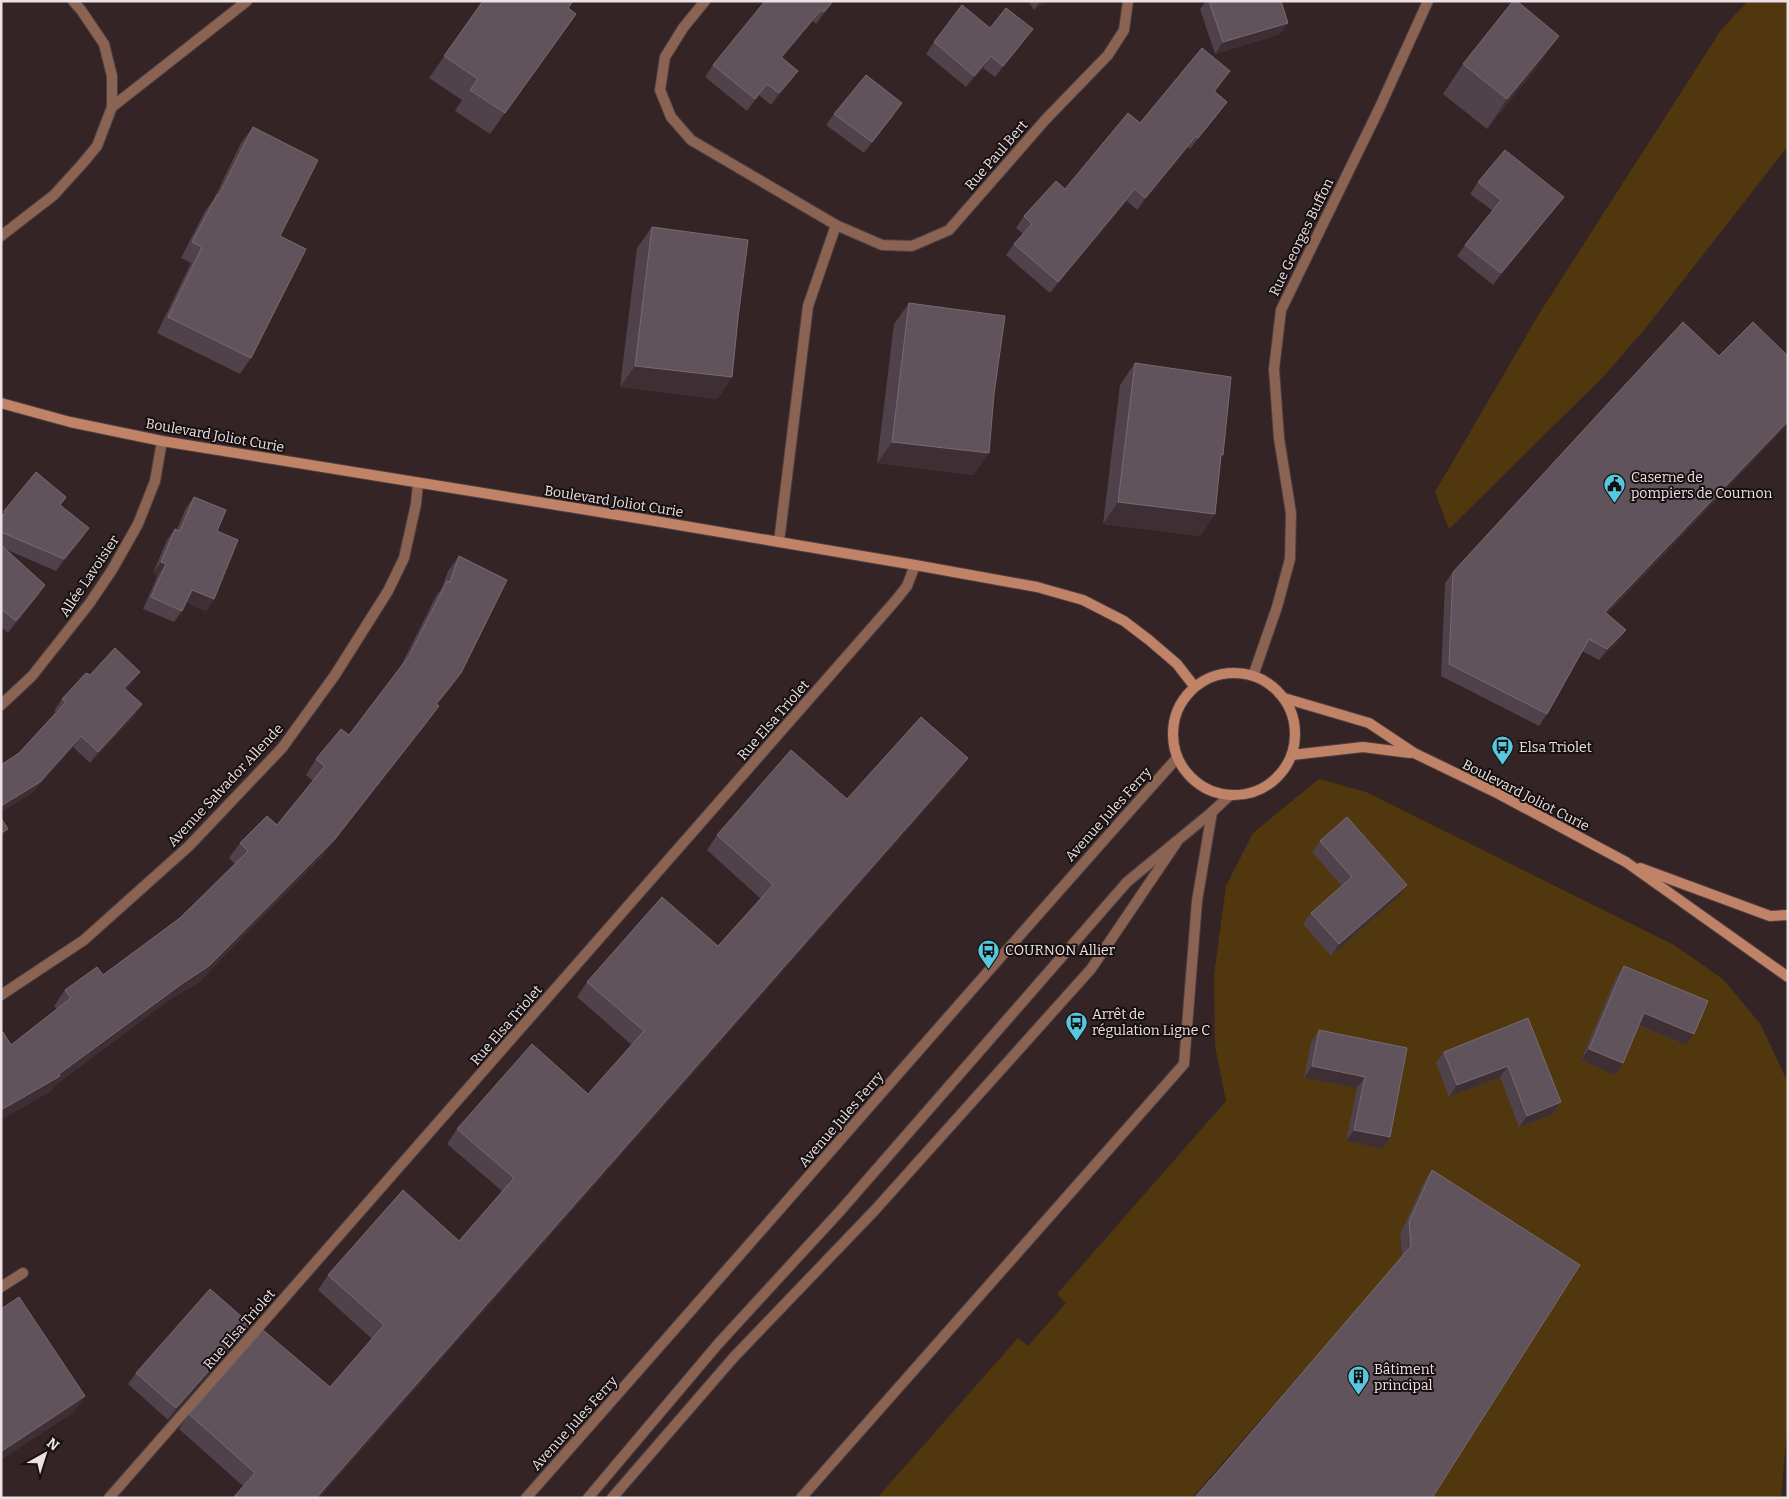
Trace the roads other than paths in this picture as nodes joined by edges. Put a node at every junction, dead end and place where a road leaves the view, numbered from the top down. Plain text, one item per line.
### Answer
1 (73, 1) edge
2 (248, 1) edge
3 (704, 1) edge
4 (1128, 1) edge
5 (1428, 1) edge
6 (112, 108) junction
7 (836, 224) junction
8 (1, 236) edge
9 (1, 404) edge
10 (162, 441) junction
11 (418, 483) junction
12 (779, 542) junction
13 (915, 565) junction
14 (1253, 676) junction
15 (1194, 686) junction
16 (1284, 698) junction
17 (1, 705) edge
18 (1414, 753) junction
19 (1292, 755) junction
20 (1177, 758) junction
21 (1229, 796) junction
22 (1212, 812) junction
23 (1177, 842) junction
24 (1626, 862) junction
25 (1788, 916) edge
26 (1788, 978) edge
27 (1, 995) edge
28 (23, 1273) dead end
29 (1, 1287) edge
30 (109, 1498) edge
31 (526, 1498) edge
32 (588, 1498) edge
33 (612, 1498) edge
34 (801, 1498) edge

1 - 6 street
2 - 6 street
3 - 7 street, Rue Paul Bert
4 - 7 street, Rue Paul Bert
5 - 14 street, Rue Georges Buffon
6 - 8 street
7 - 12 street
9 - 10 street, Boulevard Joliot Curie
10 - 11 street, Boulevard Joliot Curie
10 - 17 street, Allée Lavoisier
11 - 12 street, Boulevard Joliot Curie
11 - 27 street, Avenue Salvador Allende
12 - 13 street, Boulevard Joliot Curie
13 - 15 street, Boulevard Joliot Curie
13 - 30 street, Rue Elsa Triolet
14 - 15 street
14 - 16 street
15 - 20 street
16 - 18 street, Boulevard Joliot Curie
16 - 19 street
18 - 19 street, Boulevard Joliot Curie
18 - 24 street, Boulevard Joliot Curie
19 - 21 street
20 - 21 street
20 - 31 street, Avenue Jules Ferry
21 - 22 street
22 - 23 street
22 - 34 street
23 - 32 street
23 - 33 street
24 - 25 street, Boulevard Joliot Curie
24 - 26 street, Boulevard Joliot Curie
28 - 29 street

